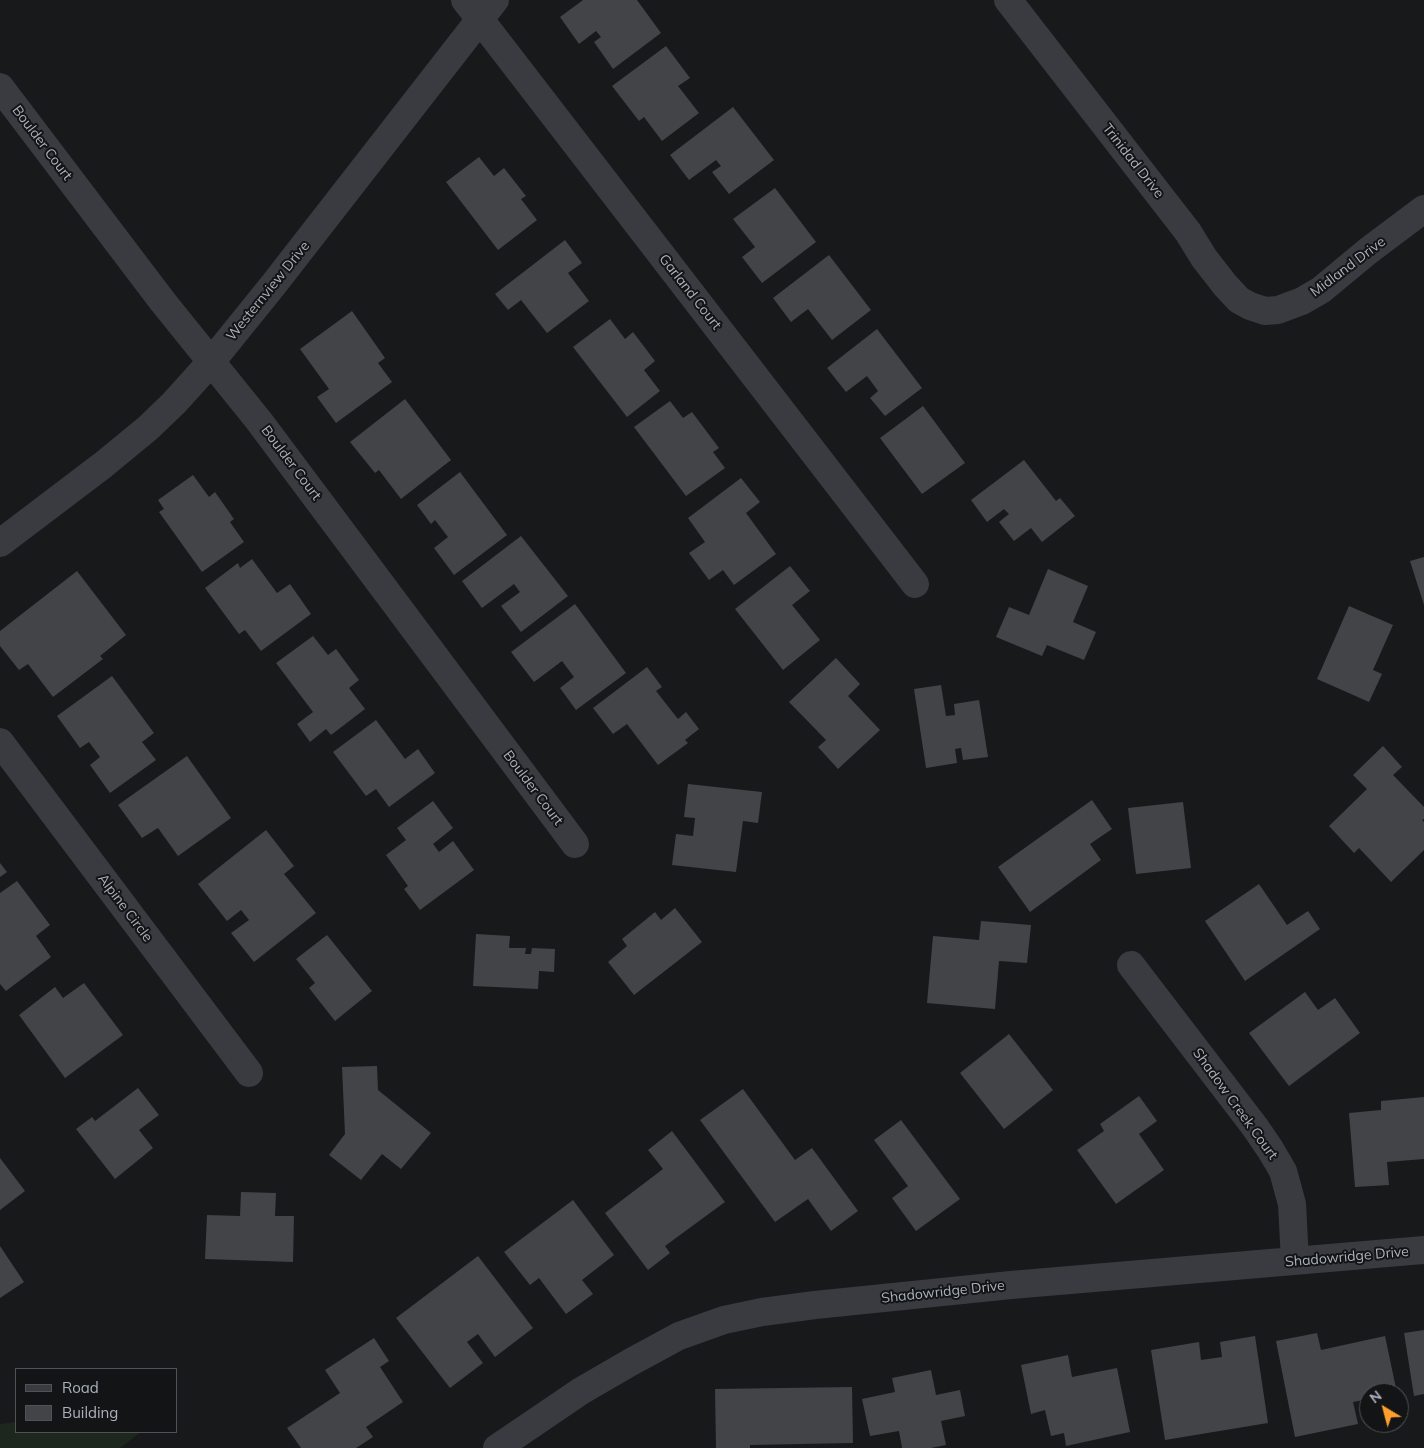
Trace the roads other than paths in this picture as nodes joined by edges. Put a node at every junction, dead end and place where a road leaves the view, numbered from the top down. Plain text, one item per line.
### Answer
1 (1008, 0) edge
2 (480, 6) edge
3 (0, 88) edge
4 (1424, 209) edge
5 (1264, 311) joint
6 (211, 362) junction
7 (0, 543) edge
8 (915, 584) dead end
9 (0, 742) edge
10 (575, 844) dead end
11 (1131, 965) dead end
12 (249, 1073) dead end
13 (1424, 1250) edge
14 (1295, 1261) junction
15 (497, 1448) edge

1 - 5 street, Trinidad Drive
2 - 6 street, Westernview Drive
2 - 8 street, Garland Court
3 - 6 street, Boulder Court
4 - 5 street, Midland Drive
6 - 7 street, Westernview Drive
6 - 10 street, Boulder Court
9 - 12 street, Alpine Circle
11 - 14 street, Shadow Creek Court
13 - 14 street, Shadowridge Drive
14 - 15 street, Shadowridge Drive

